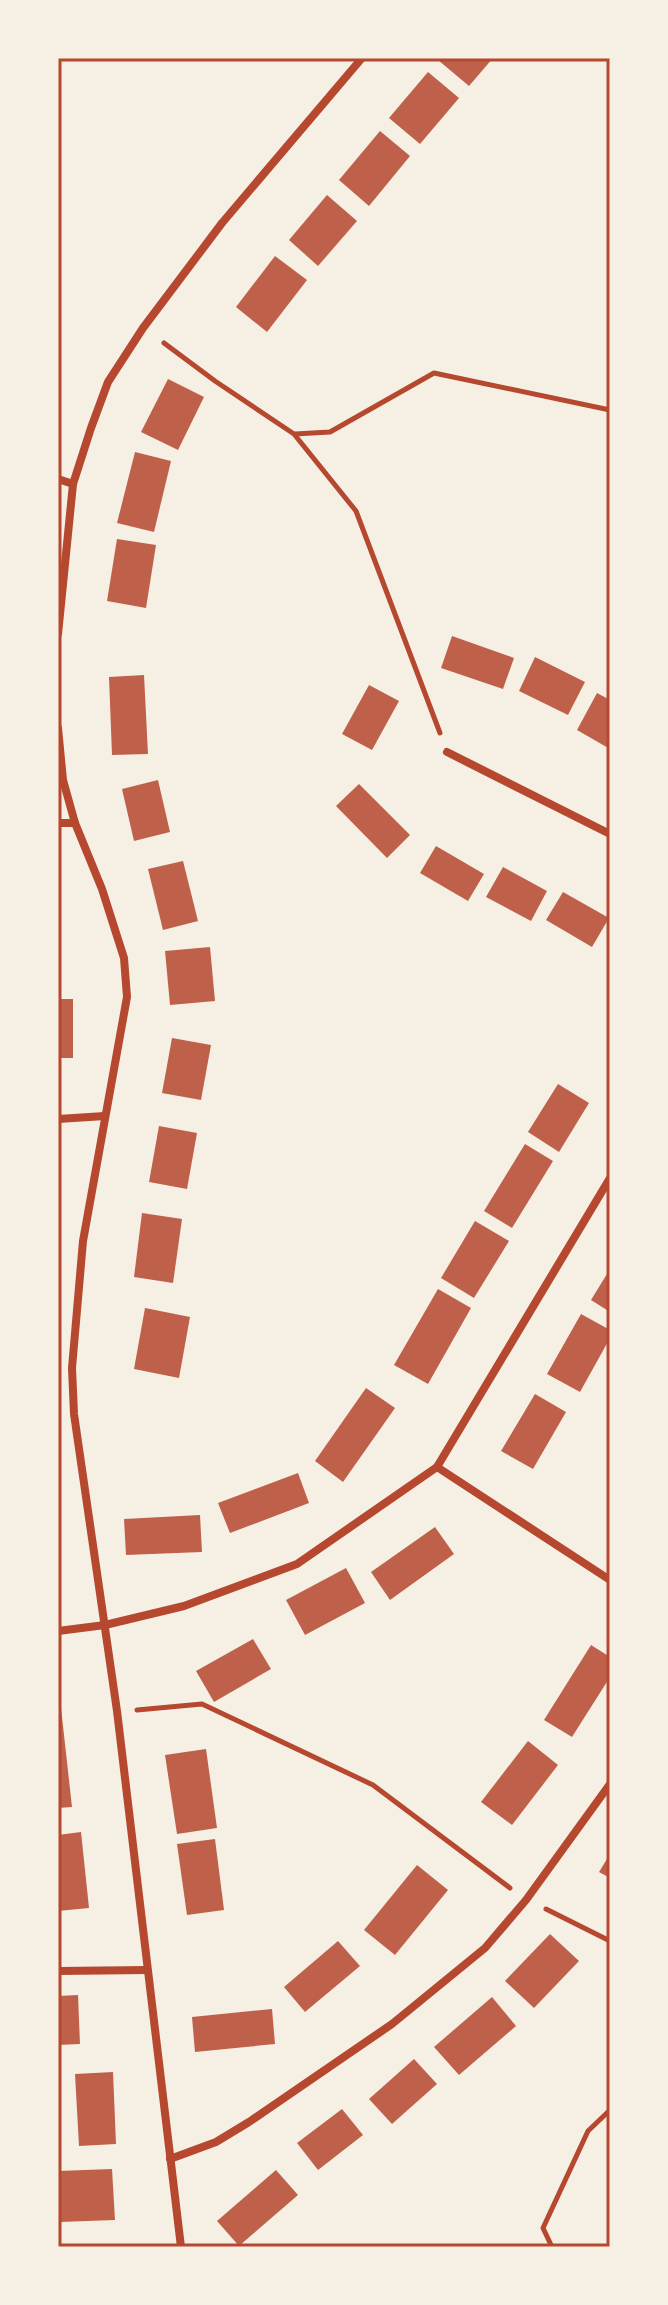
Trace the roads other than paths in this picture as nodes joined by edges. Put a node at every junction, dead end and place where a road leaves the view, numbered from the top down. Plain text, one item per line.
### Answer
1 (362, 58) edge
2 (58, 479) edge
3 (73, 484) junction
4 (58, 634) edge
5 (58, 728) edge
6 (447, 752) road end
7 (58, 823) edge
8 (75, 823) junction
9 (610, 834) edge
10 (105, 1116) junction
11 (58, 1119) edge
12 (610, 1178) edge
13 (437, 1467) junction
14 (610, 1580) edge
15 (105, 1625) junction
16 (58, 1631) edge
17 (610, 1784) edge
18 (147, 1970) junction
19 (58, 1971) edge
20 (170, 2159) junction
21 (181, 2247) edge

1 - 3 street
2 - 3 street
3 - 4 street
5 - 8 street
6 - 9 street
7 - 8 street
8 - 10 street
10 - 11 street
10 - 15 street
12 - 13 street
13 - 14 street
13 - 15 street
15 - 16 street
15 - 18 street
17 - 20 street
18 - 19 street
18 - 20 street
20 - 21 street

